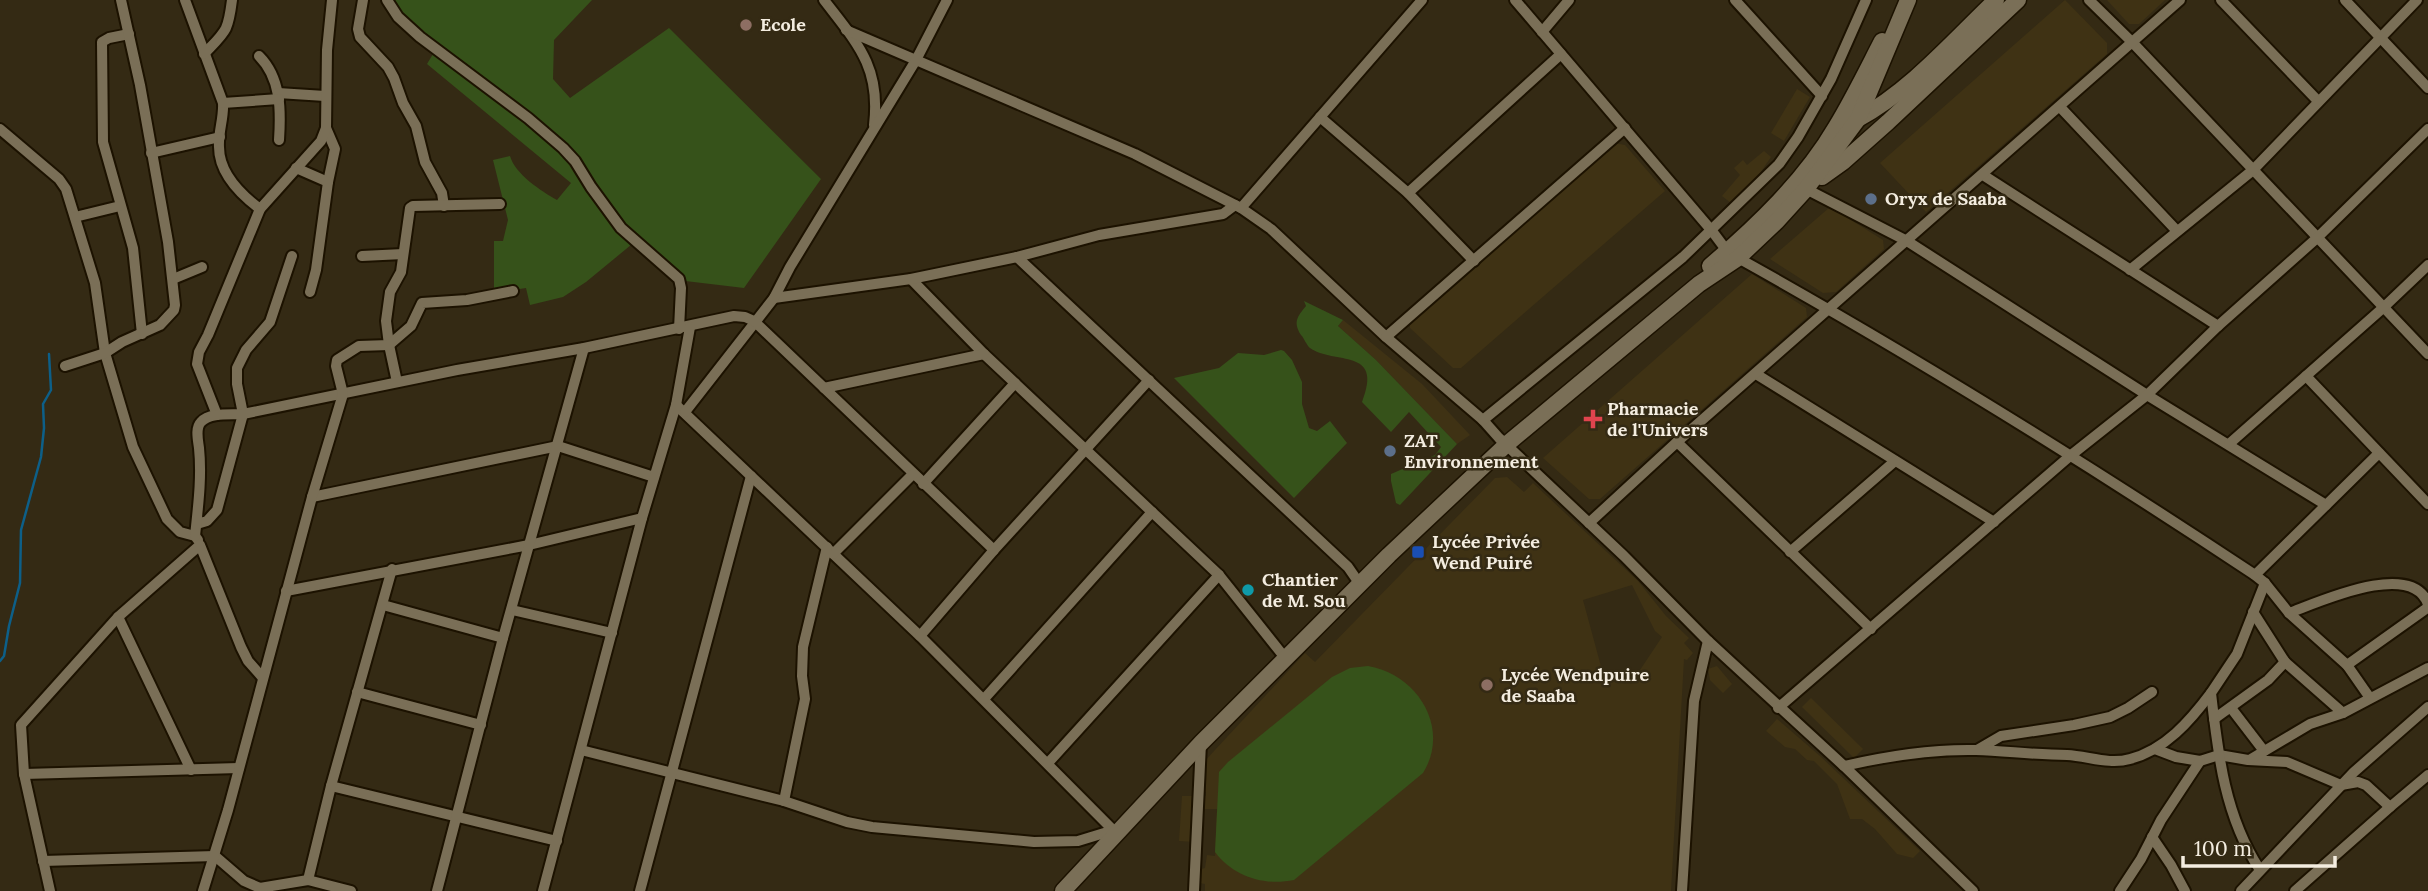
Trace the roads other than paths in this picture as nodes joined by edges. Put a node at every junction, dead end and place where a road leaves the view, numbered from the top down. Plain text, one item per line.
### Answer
1 (121, 0) edge
2 (185, 0) edge
3 (232, 0) edge
4 (332, 0) edge
5 (363, 0) edge
6 (376, 0) edge
7 (824, 0) edge
8 (947, 0) edge
9 (1422, 0) edge
10 (1515, 0) edge
11 (1569, 0) edge
12 (1735, 0) edge
13 (1866, 0) edge
14 (1898, 0) edge
15 (1908, 0) edge
16 (1996, 0) edge
17 (2018, 0) edge
18 (2089, 0) edge
19 (2180, 0) edge
20 (2221, 0) edge
21 (2345, 0) edge
22 (2417, 0) edge
23 (388, 2) edge
24 (846, 30) junction
25 (1542, 32) junction
26 (129, 34) junction
27 (2380, 37) junction
28 (2133, 43) junction
29 (204, 54) junction
30 (1561, 54) junction
31 (259, 56) dead end
32 (916, 60) junction
33 (2428, 88) edge
34 (278, 96) junction
35 (325, 96) junction
36 (1822, 96) junction
37 (2318, 101) junction
38 (223, 103) junction
39 (2060, 107) junction
40 (1321, 117) junction
41 (1851, 117) junction
42 (326, 128) junction
43 (1625, 128) junction
44 (0, 129) edge
45 (874, 129) junction
46 (2428, 129) edge
47 (220, 137) junction
48 (279, 140) dead end
49 (0, 144) edge
50 (16, 144) junction
51 (151, 153) junction
52 (296, 168) junction
53 (2253, 170) junction
54 (1983, 175) junction
55 (328, 182) junction
56 (1806, 189) junction
57 (1408, 192) junction
58 (500, 204) dead end
59 (120, 206) junction
60 (444, 206) junction
61 (1238, 207) junction
62 (260, 209) junction
63 (75, 217) junction
64 (1712, 231) junction
65 (2177, 231) junction
66 (2317, 238) junction
67 (1907, 241) junction
68 (403, 254) junction
69 (1732, 255) junction
70 (292, 256) dead end
71 (362, 256) dead end
72 (1017, 257) junction
73 (1474, 261) junction
74 (2428, 265) edge
75 (202, 267) dead end
76 (2130, 270) junction
77 (173, 279) junction
78 (911, 279) junction
79 (513, 291) dead end
80 (310, 292) dead end
81 (774, 298) junction
82 (2384, 307) junction
83 (1829, 309) junction
84 (754, 321) junction
85 (2218, 326) junction
86 (685, 328) junction
87 (142, 334) junction
88 (1386, 337) junction
89 (388, 345) junction
90 (584, 348) junction
91 (105, 353) junction
92 (984, 354) junction
93 (2428, 354) edge
94 (65, 366) dead end
95 (1756, 374) junction
96 (2306, 376) junction
97 (1149, 380) junction
98 (397, 382) junction
99 (1016, 383) junction
100 (824, 388) junction
101 (343, 394) junction
102 (2147, 395) junction
103 (676, 405) junction
104 (685, 412) junction
105 (243, 414) junction
106 (217, 415) junction
107 (1483, 420) junction
108 (1503, 441) junction
109 (1677, 442) junction
110 (2228, 444) junction
111 (558, 446) junction
112 (1085, 449) junction
113 (2379, 453) junction
114 (2070, 456) junction
115 (1895, 461) junction
116 (913, 474) junction
117 (751, 476) junction
118 (654, 477) junction
119 (923, 484) junction
120 (312, 497) junction
121 (2428, 504) edge
122 (2326, 505) junction
123 (1152, 512) junction
124 (642, 518) junction
125 (1589, 523) junction
126 (1994, 523) junction
127 (197, 535) junction
128 (529, 545) junction
129 (994, 550) junction
130 (830, 551) junction
131 (1790, 552) junction
132 (392, 569) junction
133 (1219, 575) junction
134 (2255, 575) junction
135 (1357, 580) junction
136 (2265, 583) junction
137 (286, 591) junction
138 (2428, 604) edge
139 (383, 605) junction
140 (512, 610) junction
141 (2253, 612) junction
142 (2289, 613) junction
143 (118, 617) junction
144 (1871, 629) junction
145 (612, 633) junction
146 (920, 636) junction
147 (503, 638) junction
148 (1708, 641) junction
149 (1286, 659) junction
150 (2285, 662) junction
151 (2347, 665) junction
152 (2428, 668) edge
153 (263, 678) junction
154 (357, 692) junction
155 (2152, 692) dead end
156 (2211, 693) junction
157 (2370, 698) junction
158 (984, 699) junction
159 (2428, 707) edge
160 (1778, 708) junction
161 (2231, 708) junction
162 (2343, 713) junction
163 (2214, 719) junction
164 (481, 725) junction
165 (1202, 744) junction
166 (2155, 749) junction
167 (581, 750) junction
168 (1977, 750) junction
169 (2264, 751) junction
170 (2219, 755) junction
171 (2248, 760) junction
172 (2200, 761) junction
173 (1048, 763) junction
174 (1844, 766) junction
175 (239, 768) junction
176 (191, 770) junction
177 (672, 773) junction
178 (24, 774) junction
179 (2427, 779) edge
180 (2341, 785) junction
181 (331, 786) junction
182 (784, 801) junction
183 (2390, 807) junction
184 (456, 817) junction
185 (1115, 832) junction
186 (2152, 837) junction
187 (557, 841) junction
188 (215, 856) junction
189 (43, 861) junction
190 (2260, 870) junction
191 (308, 880) junction
192 (260, 890) edge
193 (50, 891) edge
194 (203, 891) edge
195 (351, 891) edge
196 (437, 891) edge
197 (543, 891) edge
198 (640, 891) edge
199 (1063, 891) edge
200 (1194, 891) edge
201 (1682, 891) edge
202 (1973, 891) edge
203 (2120, 891) edge
204 (2185, 891) edge
205 (2241, 891) edge
206 (2295, 891) edge

1 - 26 street
2 - 29 street
3 - 29 street
4 - 35 street
5 - 60 street
6 - 23 street
7 - 24 street
8 - 32 street
9 - 40 street
10 - 25 street
11 - 25 street
12 - 36 street
13 - 36 street
14 - 41 street
15 - 41 street
16 - 41 street
17 - 56 street
18 - 28 street
19 - 28 street
20 - 37 street
21 - 27 street
22 - 27 street
23 - 86 street
24 - 32 street
24 - 45 street
25 - 30 street
26 - 51 street
26 - 59 street
27 - 33 street
27 - 37 street
28 - 39 street
28 - 53 street
29 - 38 street
30 - 43 street
30 - 57 street
31 - 34 street
32 - 45 street
32 - 61 street
34 - 35 street
34 - 38 street
34 - 48 street
35 - 42 street
36 - 64 street
37 - 53 street
38 - 47 street
39 - 54 street
39 - 65 street
40 - 57 street
40 - 61 street
41 - 56 street
41 - 69 street
42 - 52 street
42 - 55 street
43 - 64 street
43 - 73 street
44 - 50 street
45 - 81 street
46 - 66 street
47 - 51 street
47 - 62 street
49 - 50 street
50 - 63 street
51 - 77 street
52 - 55 street
52 - 62 street
53 - 65 street
53 - 66 street
54 - 67 street
54 - 76 street
55 - 80 street
56 - 67 street
56 - 69 street
57 - 73 street
58 - 60 street
59 - 63 street
59 - 87 street
60 - 68 street
61 - 72 street
61 - 88 street
62 - 106 street
63 - 91 street
64 - 69 street
64 - 107 street
65 - 76 street
66 - 82 street
66 - 85 street
67 - 83 street
67 - 102 street
68 - 71 street
68 - 89 street
69 - 83 street
69 - 108 street
70 - 105 street
72 - 78 street
72 - 97 street
73 - 88 street
74 - 82 street
75 - 77 street
76 - 85 street
77 - 87 street
78 - 81 street
78 - 92 street
79 - 89 street
81 - 84 street
82 - 93 street
82 - 96 street
83 - 95 street
83 - 114 street
84 - 86 street
84 - 100 street
84 - 104 street
85 - 102 street
86 - 90 street
86 - 103 street
87 - 91 street
88 - 107 street
89 - 98 street
89 - 101 street
90 - 98 street
90 - 111 street
91 - 94 street
91 - 127 street
92 - 99 street
92 - 100 street
95 - 109 street
95 - 115 street
96 - 110 street
96 - 113 street
97 - 112 street
97 - 135 street
98 - 101 street
99 - 112 street
99 - 119 street
100 - 116 street
101 - 105 street
101 - 120 street
102 - 110 street
102 - 114 street
103 - 104 street
103 - 118 street
104 - 117 street
105 - 106 street
105 - 127 street
106 - 127 street
107 - 108 street
108 - 125 street
108 - 135 street
108 - 149 street
109 - 125 street
109 - 131 street
110 - 122 street
111 - 118 street
111 - 120 street
111 - 128 street
112 - 123 street
112 - 129 street
113 - 121 street
113 - 122 street
114 - 126 street
114 - 134 street
115 - 126 street
115 - 131 street
116 - 119 street
116 - 130 street
117 - 130 street
117 - 177 street
118 - 124 street
119 - 129 street
120 - 137 street
122 - 134 street
123 - 133 street
123 - 158 street
124 - 128 street
124 - 145 street
125 - 148 street
126 - 144 street
127 - 143 street
127 - 153 street
128 - 132 street
128 - 140 street
129 - 146 street
130 - 146 street
130 - 182 street
131 - 144 street
132 - 137 street
132 - 139 street
133 - 149 street
133 - 173 street
134 - 136 street
135 - 149 street
136 - 141 street
136 - 142 street
137 - 153 street
138 - 142 street
138 - 151 street
139 - 147 street
139 - 154 street
140 - 145 street
140 - 147 street
141 - 150 street
141 - 156 street
142 - 151 street
143 - 176 street
143 - 178 street
144 - 160 street
145 - 167 street
146 - 158 street
147 - 164 street
148 - 160 street
148 - 201 street
149 - 165 street
150 - 161 street
150 - 162 street
151 - 157 street
152 - 157 street
153 - 175 street
154 - 164 street
154 - 181 street
155 - 168 street
156 - 163 street
156 - 166 street
157 - 162 street
158 - 173 street
159 - 180 street
160 - 174 street
161 - 163 street
161 - 169 street
162 - 169 street
163 - 170 street
164 - 184 street
165 - 185 street
165 - 200 street
166 - 168 street
166 - 172 street
167 - 177 street
167 - 187 street
168 - 174 street
169 - 171 street
170 - 171 street
170 - 172 street
170 - 190 street
171 - 180 street
172 - 186 street
173 - 185 street
174 - 202 street
175 - 176 street
175 - 188 street
176 - 178 street
177 - 182 street
177 - 198 street
178 - 189 street
179 - 183 street
180 - 183 street
180 - 190 street
181 - 184 street
181 - 191 street
182 - 185 street
183 - 206 street
184 - 187 street
184 - 196 street
185 - 199 street
186 - 203 street
186 - 204 street
187 - 197 street
188 - 189 street
188 - 192 street
188 - 194 street
189 - 193 street
190 - 205 street
191 - 192 street
191 - 195 street

